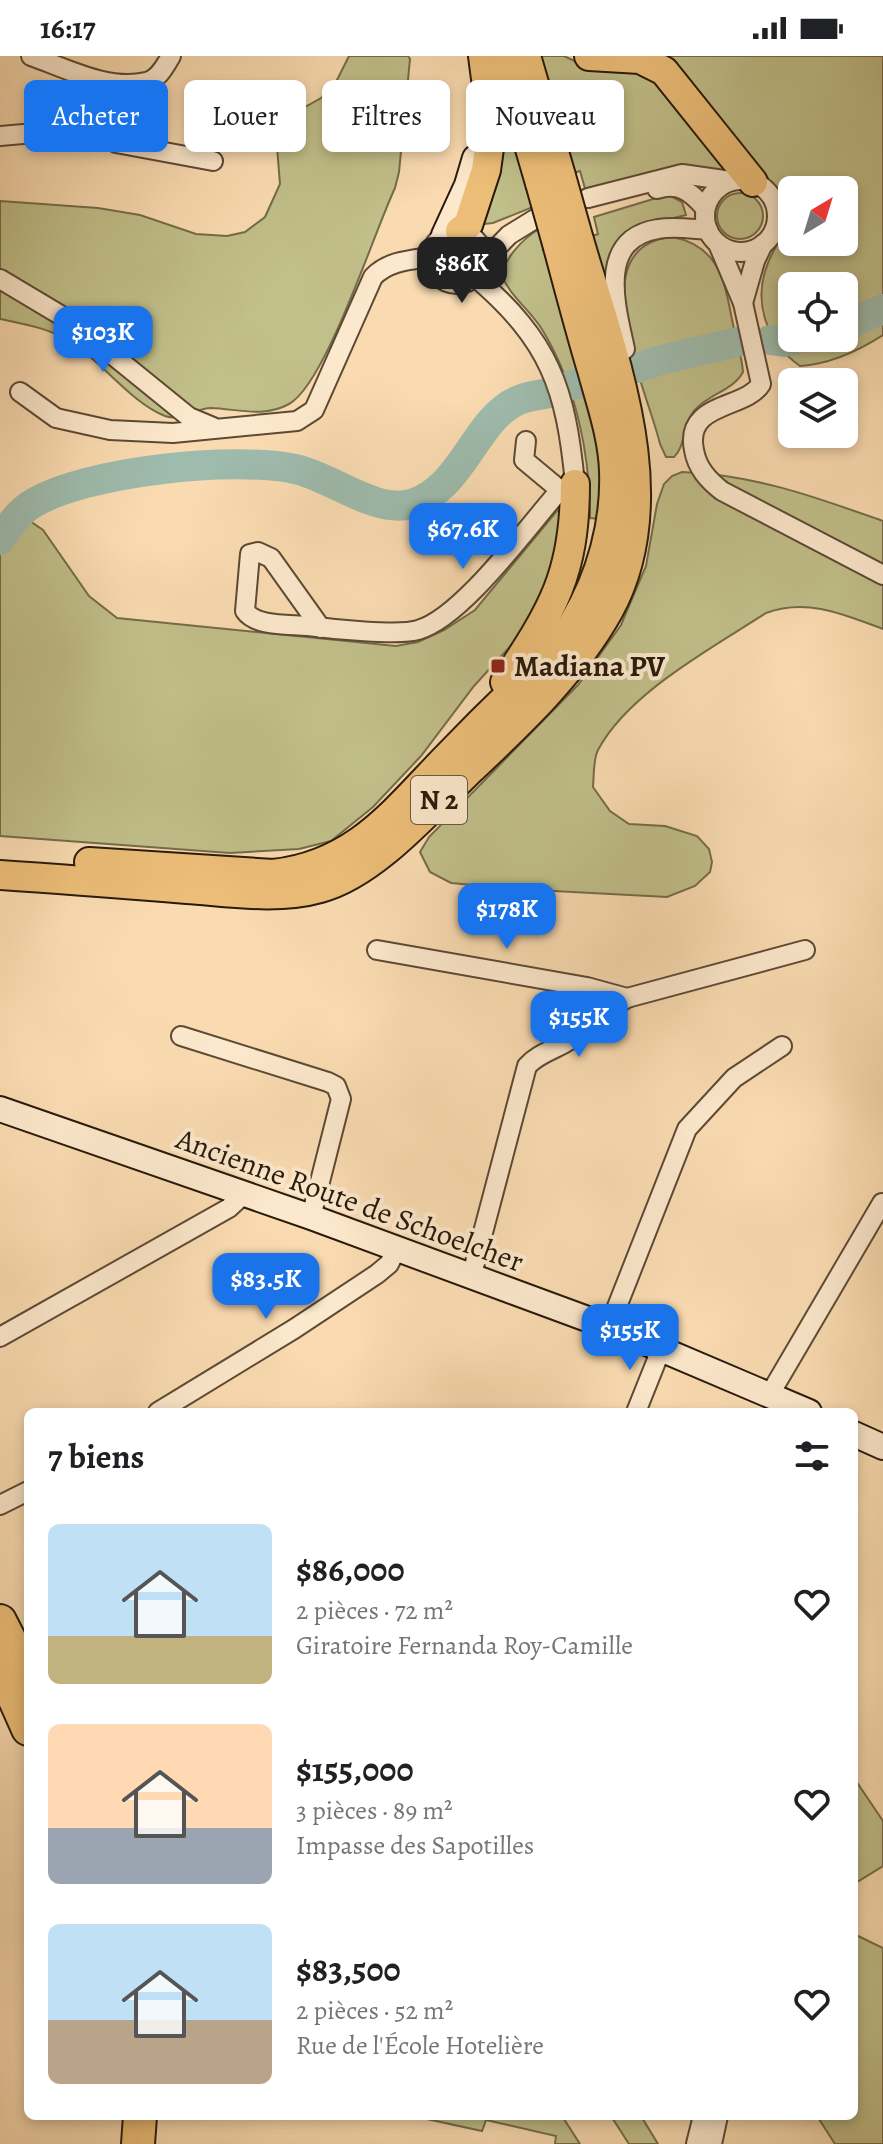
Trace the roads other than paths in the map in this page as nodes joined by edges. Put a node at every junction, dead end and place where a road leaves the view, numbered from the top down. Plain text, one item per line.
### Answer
1 (31, 56) edge
2 (171, 56) edge
3 (471, 56) edge
4 (483, 56) edge
5 (503, 56) edge
6 (526, 56) edge
7 (589, 56) edge
8 (0, 136) edge
9 (213, 161) dead end
10 (551, 180) junction
11 (742, 182) junction
12 (705, 208) junction
13 (458, 234) junction
14 (713, 237) junction
15 (763, 244) junction
16 (430, 257) junction
17 (479, 270) junction
18 (0, 279) edge
19 (743, 303) junction
20 (608, 354) junction
21 (20, 392) dead end
22 (621, 400) junction
23 (222, 430) junction
24 (526, 441) dead end
25 (567, 487) junction
26 (883, 575) edge
27 (321, 628) junction
28 (468, 735) junction
29 (0, 857) edge
30 (0, 875) edge
31 (377, 950) dead end
32 (805, 950) dead end
33 (627, 998) junction
34 (181, 1036) dead end
35 (782, 1046) dead end
36 (0, 1109) edge
37 (243, 1195) junction
38 (882, 1203) edge
39 (311, 1217) junction
40 (396, 1250) junction
41 (471, 1278) junction
42 (609, 1327) junction
43 (0, 1337) edge
44 (662, 1347) junction
45 (770, 1394) junction
46 (165, 1408) edge
47 (638, 1408) edge
48 (800, 1408) edge
49 (858, 1436) edge
50 (883, 1447) edge
51 (24, 1493) edge
52 (0, 1505) edge
53 (0, 1621) edge
54 (0, 1666) edge
55 (24, 1668) edge
56 (24, 1720) edge
57 (119, 2120) edge
58 (140, 2120) edge
59 (702, 2120) edge
60 (717, 2120) edge
61 (117, 2144) edge
62 (138, 2144) edge
63 (696, 2144) edge
64 (712, 2144) edge

1 - 2 street
3 - 13 main road
4 - 13 main road
5 - 10 main road, N 2
6 - 10 main road, N 2
7 - 11 main road
8 - 9 street
10 - 20 main road, N 2, bridge
11 - 12 street
11 - 12 street
11 - 15 street
12 - 14 street
13 - 16 street
13 - 17 street
13 - 17 street
14 - 15 street
14 - 19 street
14 - 20 street
15 - 19 street
16 - 17 street
16 - 23 street
17 - 25 street
18 - 23 street
19 - 26 street
20 - 22 main road, N 2
21 - 23 street
22 - 28 main road, N 2
22 - 30 main road, N 2
24 - 25 street
25 - 27 street
25 - 28 main road
27 - 27 street
28 - 29 main road, N 2
31 - 33 street
32 - 33 street
33 - 41 street
34 - 39 street
35 - 42 street
36 - 37 main road, Ancienne Route de Schoelcher
37 - 39 main road, Ancienne Route de Schoelcher
37 - 43 street
38 - 45 street
39 - 40 main road, Ancienne Route de Schoelcher
40 - 41 main road, Ancienne Route de Schoelcher
40 - 46 street
41 - 42 main road, Ancienne Route de Schoelcher
42 - 44 main road, Ancienne Route de Schoelcher
44 - 45 main road, Ancienne Route de Schoelcher
44 - 47 street
45 - 48 main road, Ancienne Route de Schoelcher
49 - 50 main road
51 - 52 street
53 - 55 highway
54 - 56 highway
57 - 61 highway
58 - 62 highway
59 - 63 street
60 - 64 street

